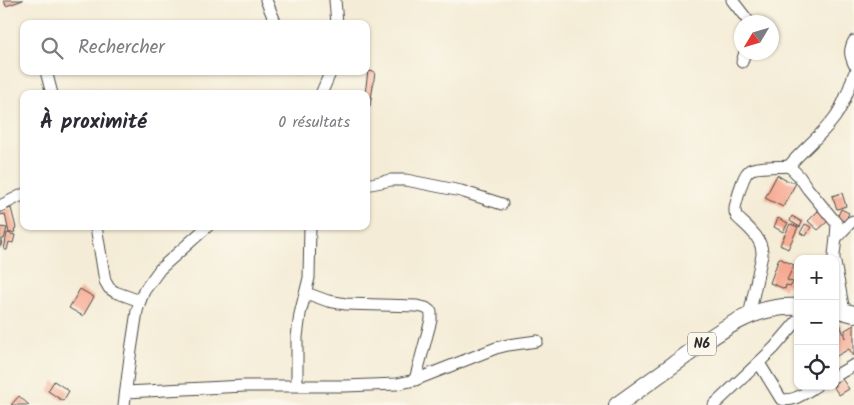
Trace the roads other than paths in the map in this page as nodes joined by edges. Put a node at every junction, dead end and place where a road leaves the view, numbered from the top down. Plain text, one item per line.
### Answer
1 (266, 0) edge
2 (336, 0) edge
3 (732, 0) edge
4 (744, 15) edge
5 (274, 20) edge
6 (337, 20) edge
7 (854, 41) edge
8 (854, 64) edge
9 (854, 74) edge
10 (47, 75) edge
11 (329, 75) edge
12 (51, 90) edge
13 (323, 90) edge
14 (789, 166) junction
15 (370, 184) edge
16 (20, 196) edge
17 (502, 204) dead end
18 (0, 206) edge
19 (854, 221) edge
20 (97, 230) edge
21 (203, 230) edge
22 (310, 230) edge
23 (836, 238) junction
24 (834, 255) edge
25 (839, 283) edge
26 (306, 293) junction
27 (140, 301) junction
28 (794, 307) edge
29 (845, 312) edge
30 (749, 316) junction
31 (794, 325) edge
32 (537, 341) dead end
33 (759, 363) junction
34 (854, 365) edge
35 (839, 374) edge
36 (416, 380) junction
37 (297, 385) junction
38 (809, 390) edge
39 (126, 392) junction
40 (124, 405) edge
41 (617, 405) edge
42 (714, 405) edge

1 - 5 street
2 - 6 street
3 - 4 street
7 - 8 street
9 - 14 street
10 - 12 street
11 - 13 street
14 - 23 street
14 - 30 street
15 - 17 street
16 - 18 street
19 - 23 street
20 - 27 street
21 - 27 street
22 - 26 street
23 - 24 street
25 - 29 street
26 - 36 street
26 - 37 street
27 - 39 street
28 - 30 highway, N6
30 - 41 highway, N6
31 - 33 street
32 - 36 street
33 - 38 street
33 - 42 street
34 - 35 street
36 - 37 street
37 - 39 street
39 - 40 street

